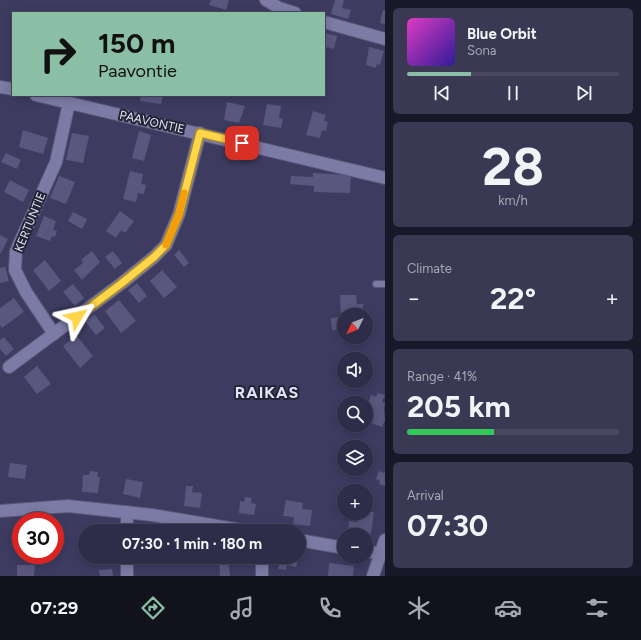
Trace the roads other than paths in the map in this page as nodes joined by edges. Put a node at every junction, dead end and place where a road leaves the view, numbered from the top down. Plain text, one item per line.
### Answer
1 (266, 0) edge
2 (292, 12) edge
3 (325, 22) edge
4 (385, 40) edge
5 (0, 87) edge
6 (12, 89) edge
7 (40, 96) edge
8 (69, 103) junction
9 (200, 133) junction
10 (385, 178) edge
11 (376, 284) dead end
12 (385, 284) edge
13 (54, 334) junction
14 (10, 367) dead end
15 (0, 511) edge
16 (127, 512) junction
17 (127, 524) edge
18 (203, 524) edge
19 (385, 540) edge
20 (306, 541) edge
21 (337, 547) edge
22 (373, 552) edge
23 (383, 554) edge
24 (127, 564) edge
25 (262, 564) edge
26 (127, 576) edge
27 (262, 576) edge
28 (373, 576) edge

1 - 2 street
3 - 4 street
5 - 6 street
7 - 8 street, PAAVONTIE
8 - 9 street, PAAVONTIE
8 - 13 street, KERTUNTIE
9 - 10 street, PAAVONTIE
9 - 13 street
11 - 12 lane
13 - 14 street
15 - 16 street
16 - 17 street
16 - 18 street
19 - 23 street
20 - 21 street
22 - 23 street
23 - 28 street
24 - 26 street
25 - 27 street

